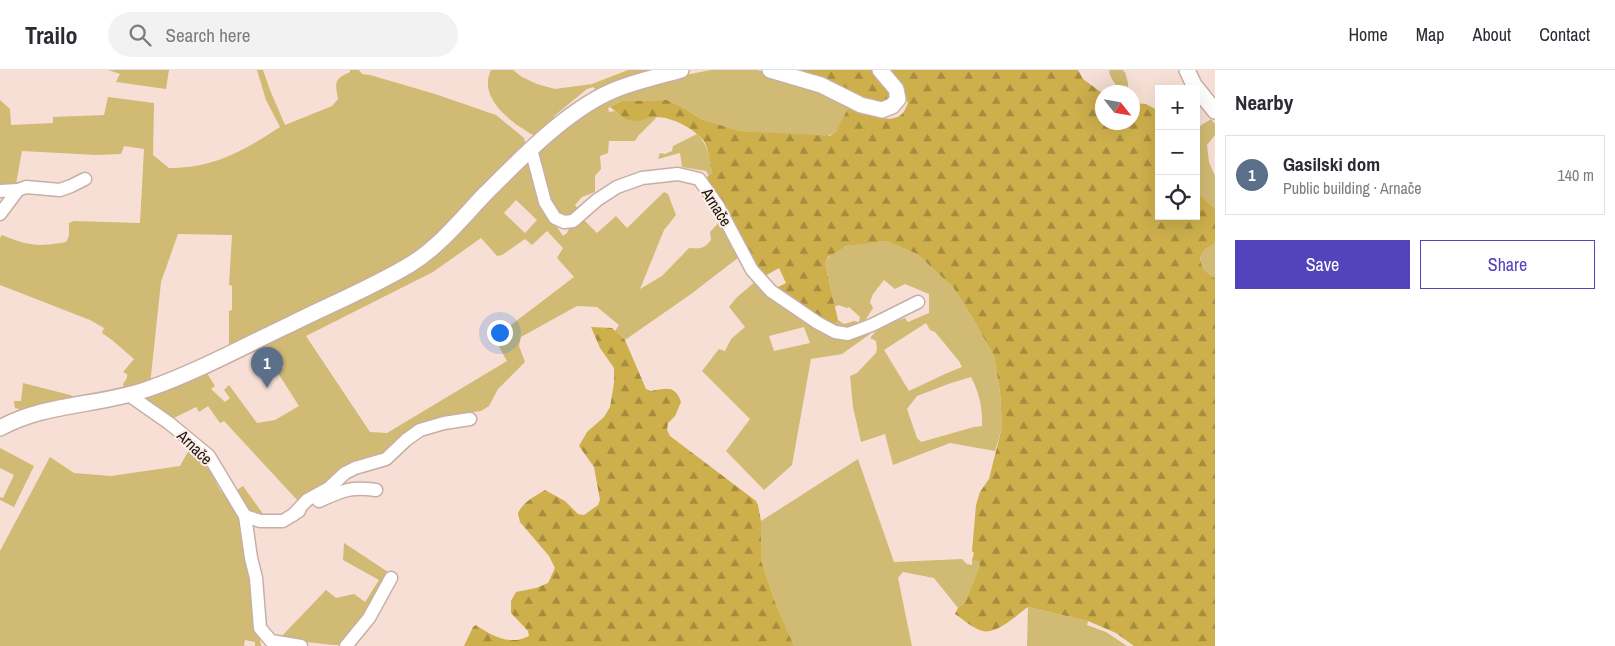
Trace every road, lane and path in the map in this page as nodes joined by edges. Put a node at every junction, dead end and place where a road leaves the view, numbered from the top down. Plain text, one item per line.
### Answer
1 (681, 70) edge
2 (770, 70) edge
3 (880, 70) edge
4 (1187, 70) edge
5 (1215, 111) edge
6 (531, 149) junction
7 (85, 179) dead end
8 (18, 190) junction
9 (0, 191) edge
10 (0, 214) edge
11 (918, 302) dead end
12 (129, 395) junction
13 (470, 419) dead end
14 (0, 428) edge
15 (376, 490) dead end
16 (293, 515) junction
17 (245, 516) junction
18 (391, 578) dead end
19 (267, 641) edge
20 (301, 646) edge
21 (346, 646) edge

1 - 6 street
2 - 3 street
4 - 5 street
6 - 11 street, Arnače
6 - 12 street
7 - 8 street
8 - 9 street
8 - 10 street
12 - 14 street
12 - 17 street, Arnače
13 - 16 street
15 - 16 street
16 - 17 street
17 - 19 street, Arnače
18 - 21 street
19 - 20 street, Arnače

